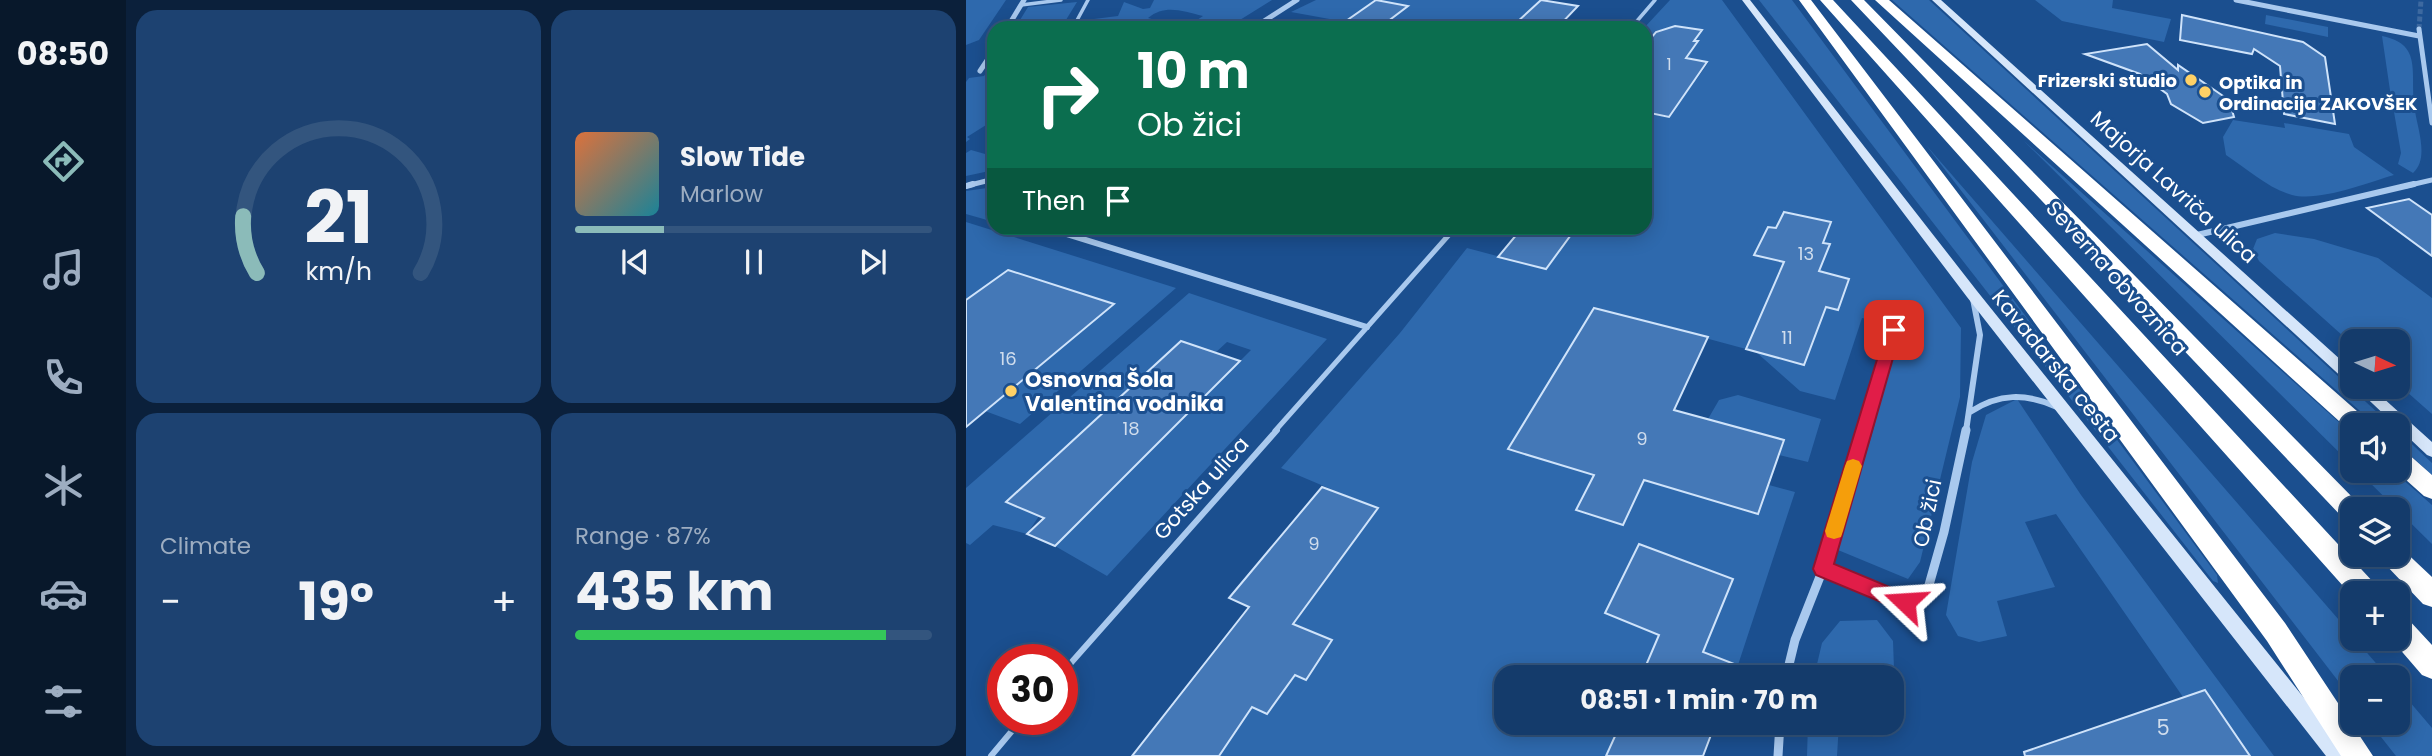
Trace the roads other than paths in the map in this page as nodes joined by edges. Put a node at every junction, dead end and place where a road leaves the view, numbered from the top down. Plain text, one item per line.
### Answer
1 (1061, 0) edge
2 (1088, 0) edge
3 (1297, 0) edge
4 (1655, 0) edge
5 (1745, 0) edge
6 (1805, 0) edge
7 (1826, 0) edge
8 (1857, 0) edge
9 (1881, 0) edge
10 (1936, 0) edge
11 (2236, 0) edge
12 (1023, 3) edge
13 (1011, 21) edge
14 (1077, 21) edge
15 (1264, 21) edge
16 (1637, 21) edge
17 (987, 60) edge
18 (980, 71) dead end
19 (2432, 123) edge
20 (2432, 180) edge
21 (987, 182) edge
22 (966, 186) edge
23 (1070, 235) edge
24 (1449, 235) edge
25 (2197, 235) junction
26 (1972, 294) junction
27 (1367, 327) junction
28 (1894, 330) dead end
29 (2340, 367) edge
30 (2375, 399) edge
31 (2064, 411) junction
32 (1970, 412) junction
33 (2345, 413) edge
34 (2432, 451) edge
35 (2410, 470) edge
36 (2432, 489) edge
37 (2340, 500) edge
38 (2405, 567) edge
39 (1823, 569) junction
40 (2355, 581) edge
41 (2432, 595) edge
42 (2410, 640) edge
43 (1078, 655) edge
44 (1789, 665) edge
45 (2432, 665) edge
46 (1009, 735) edge
47 (1779, 735) edge
48 (991, 756) edge
49 (1778, 756) edge
50 (2338, 756) edge
51 (2358, 756) edge

1 - 12 lane
2 - 14 lane
3 - 15 street
4 - 16 lane
5 - 26 street, Kavadarska cesta
6 - 51 highway
7 - 40 highway, Severna obvoznica
8 - 37 highway, Severna obvoznica
9 - 33 highway
10 - 25 street, Majorja Lavriča ulica
11 - 19 street
12 - 13 street
17 - 18 street
20 - 25 street
21 - 22 street
23 - 27 street
24 - 27 lane, Gotska ulica
25 - 29 street, Majorja Lavriča ulica
26 - 31 street, Kavadarska cesta
26 - 32 street, Ob žici
27 - 43 lane, Gotska ulica
28 - 39 lane
30 - 34 street
31 - 32 street
31 - 50 street, Kavadarska cesta
32 - 39 street, Ob žici
35 - 36 highway
38 - 41 highway
39 - 44 street
42 - 45 highway
46 - 48 lane
47 - 49 street

